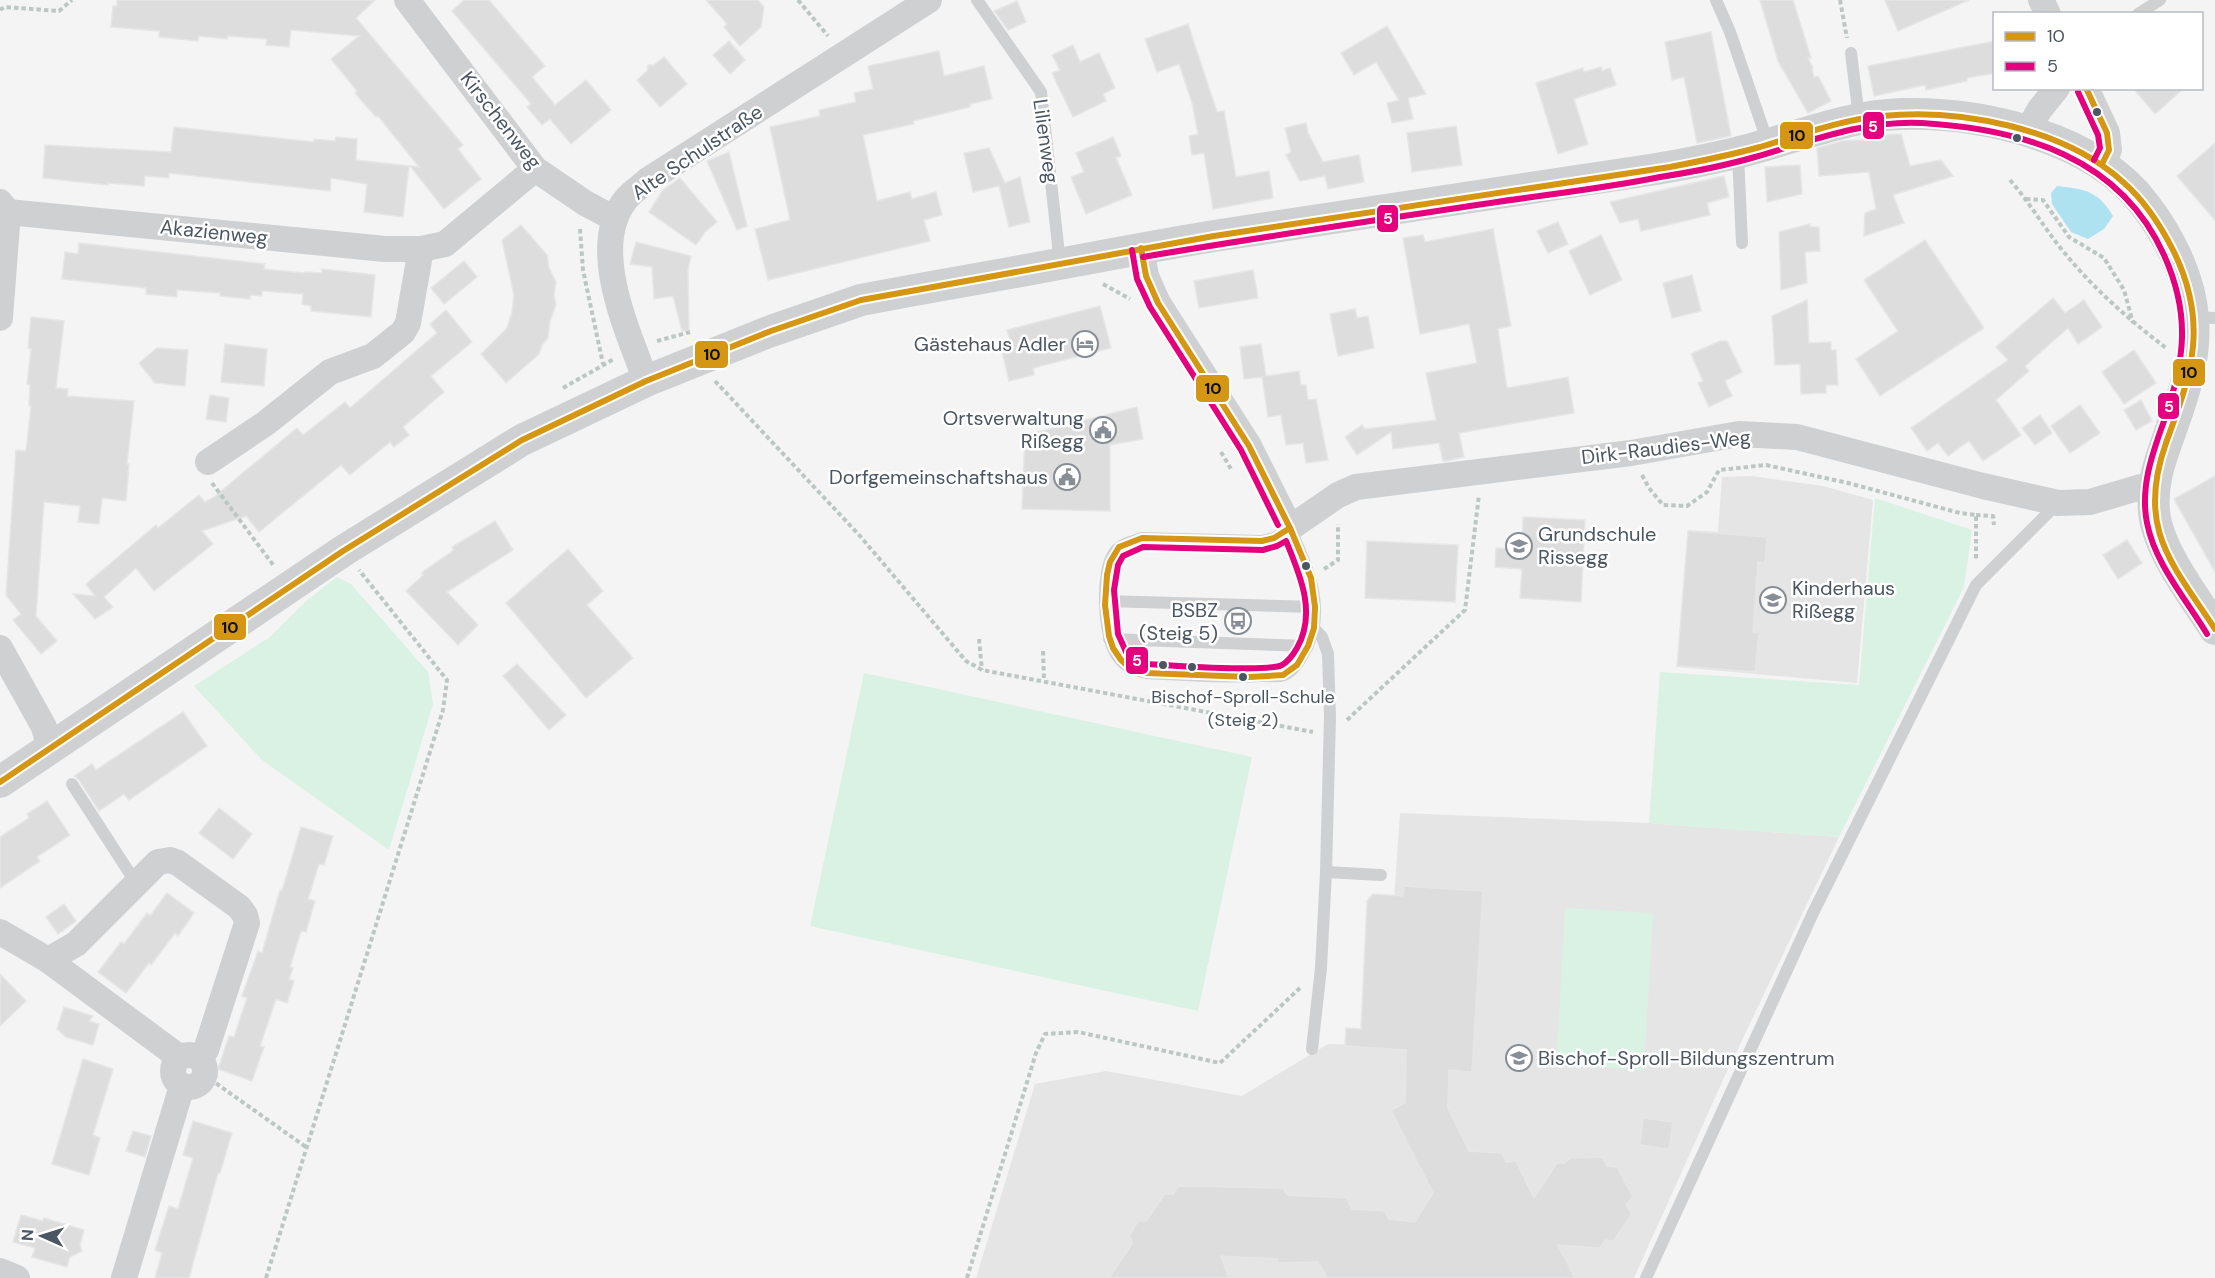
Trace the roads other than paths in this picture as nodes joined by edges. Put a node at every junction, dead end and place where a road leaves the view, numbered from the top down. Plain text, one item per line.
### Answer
1 (407, 0) edge
2 (929, 0) edge
3 (977, 0) edge
4 (1716, 0) edge
5 (2160, 0) edge
6 (2141, 12) edge
7 (1851, 53) road end
8 (2055, 90) edge
9 (2087, 90) edge
10 (1859, 118) junction
11 (2027, 131) junction
12 (1768, 143) junction
13 (1738, 153) junction
14 (2102, 164) junction
15 (535, 169) junction
16 (4, 207) edge
17 (615, 219) junction
18 (1742, 243) dead end
19 (1141, 248) junction
20 (421, 249) junction
21 (1060, 264) junction
22 (0, 318) edge
23 (2204, 318) edge
24 (646, 381) junction
25 (208, 470) road end
26 (2154, 488) junction
27 (2058, 503) junction
28 (1290, 528) junction
29 (1105, 601) junction
30 (1315, 608) junction
31 (1314, 628) junction
32 (2215, 629) edge
33 (1109, 639) junction
34 (1308, 646) junction
35 (0, 648) edge
36 (50, 749) junction
37 (0, 782) edge
38 (72, 784) dead end
39 (1326, 872) junction
40 (1381, 875) dead end
41 (136, 884) junction
42 (0, 932) edge
43 (48, 960) junction
44 (1312, 1049) dead end
45 (194, 1063) junction
46 (0, 1271) edge
47 (17, 1278) edge
48 (124, 1278) edge
49 (1646, 1278) edge

1 - 15 street, Kirschenweg
2 - 17 street, Alte Schulstraße
3 - 21 lane, Lilienweg
4 - 12 lane
5 - 6 lane
7 - 10 lane
8 - 11 street
9 - 14 street
10 - 11 street
10 - 12 street
11 - 14 street
12 - 13 street
13 - 18 lane
13 - 19 street
14 - 23 street
15 - 17 street, Kirschenweg
15 - 20 street, Akazienweg
16 - 20 street, Akazienweg
16 - 22 street
17 - 24 street, Alte Schulstraße
19 - 21 street
19 - 28 street
20 - 25 street
21 - 24 street
23 - 26 street
24 - 36 street
26 - 27 street, Dirk-Raudies-Weg
26 - 32 street
27 - 28 street, Dirk-Raudies-Weg
27 - 49 lane
28 - 29 lane
28 - 30 lane
29 - 30 lane
29 - 33 lane
30 - 31 lane
31 - 34 lane
31 - 39 lane
33 - 34 lane
33 - 34 lane
35 - 36 street
36 - 37 street
38 - 41 lane
39 - 40 lane
39 - 44 lane
41 - 43 street
41 - 45 street
42 - 43 street
43 - 45 street
45 - 48 street
46 - 47 street

